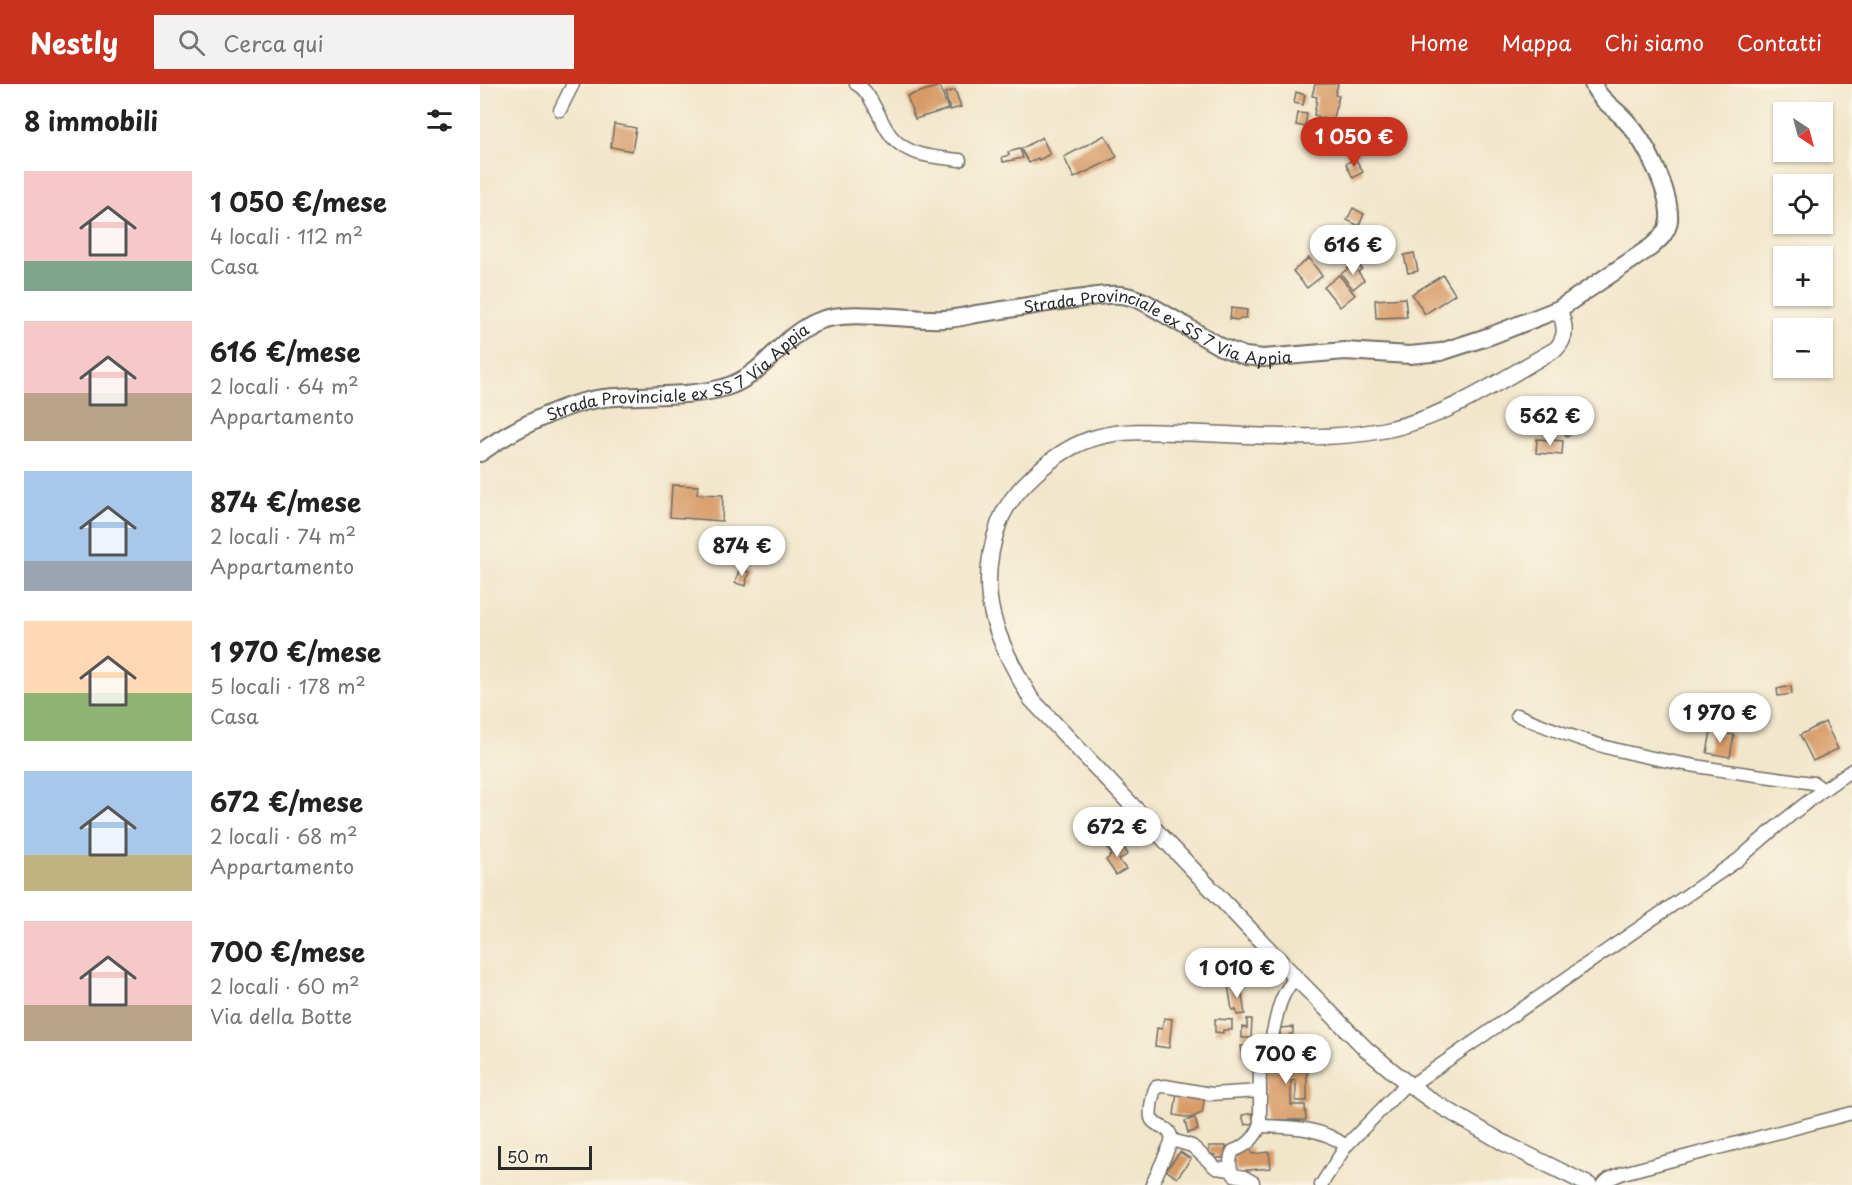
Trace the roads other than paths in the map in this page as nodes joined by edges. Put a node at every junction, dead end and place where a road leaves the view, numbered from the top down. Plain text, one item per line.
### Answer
1 (573, 84) edge
2 (856, 84) edge
3 (1593, 84) edge
4 (560, 110) dead end
5 (960, 160) dead end
6 (1560, 309) junction
7 (480, 453) edge
8 (1517, 715) dead end
9 (1852, 770) edge
10 (1823, 790) junction
11 (1296, 978) junction
12 (1409, 1084) junction
13 (1260, 1091) junction
14 (1852, 1113) edge
15 (1260, 1126) junction
16 (1172, 1140) junction
17 (1346, 1146) junction
18 (1231, 1170) junction
19 (1152, 1185) edge
20 (1253, 1185) edge
21 (1321, 1185) edge
22 (1589, 1185) edge
23 (1602, 1185) edge

1 - 4 street
2 - 5 street
3 - 6 main road, Strada Provinciale ex SS 7 Via Appia
6 - 7 main road, Strada Provinciale ex SS 7 Via Appia
6 - 11 street
8 - 10 street
9 - 10 street
10 - 12 street
11 - 12 street
11 - 13 street
12 - 17 street
12 - 22 street
13 - 15 street
13 - 16 street
14 - 23 street
15 - 17 street
15 - 18 street
16 - 18 street
16 - 19 street
17 - 21 street
18 - 20 street

